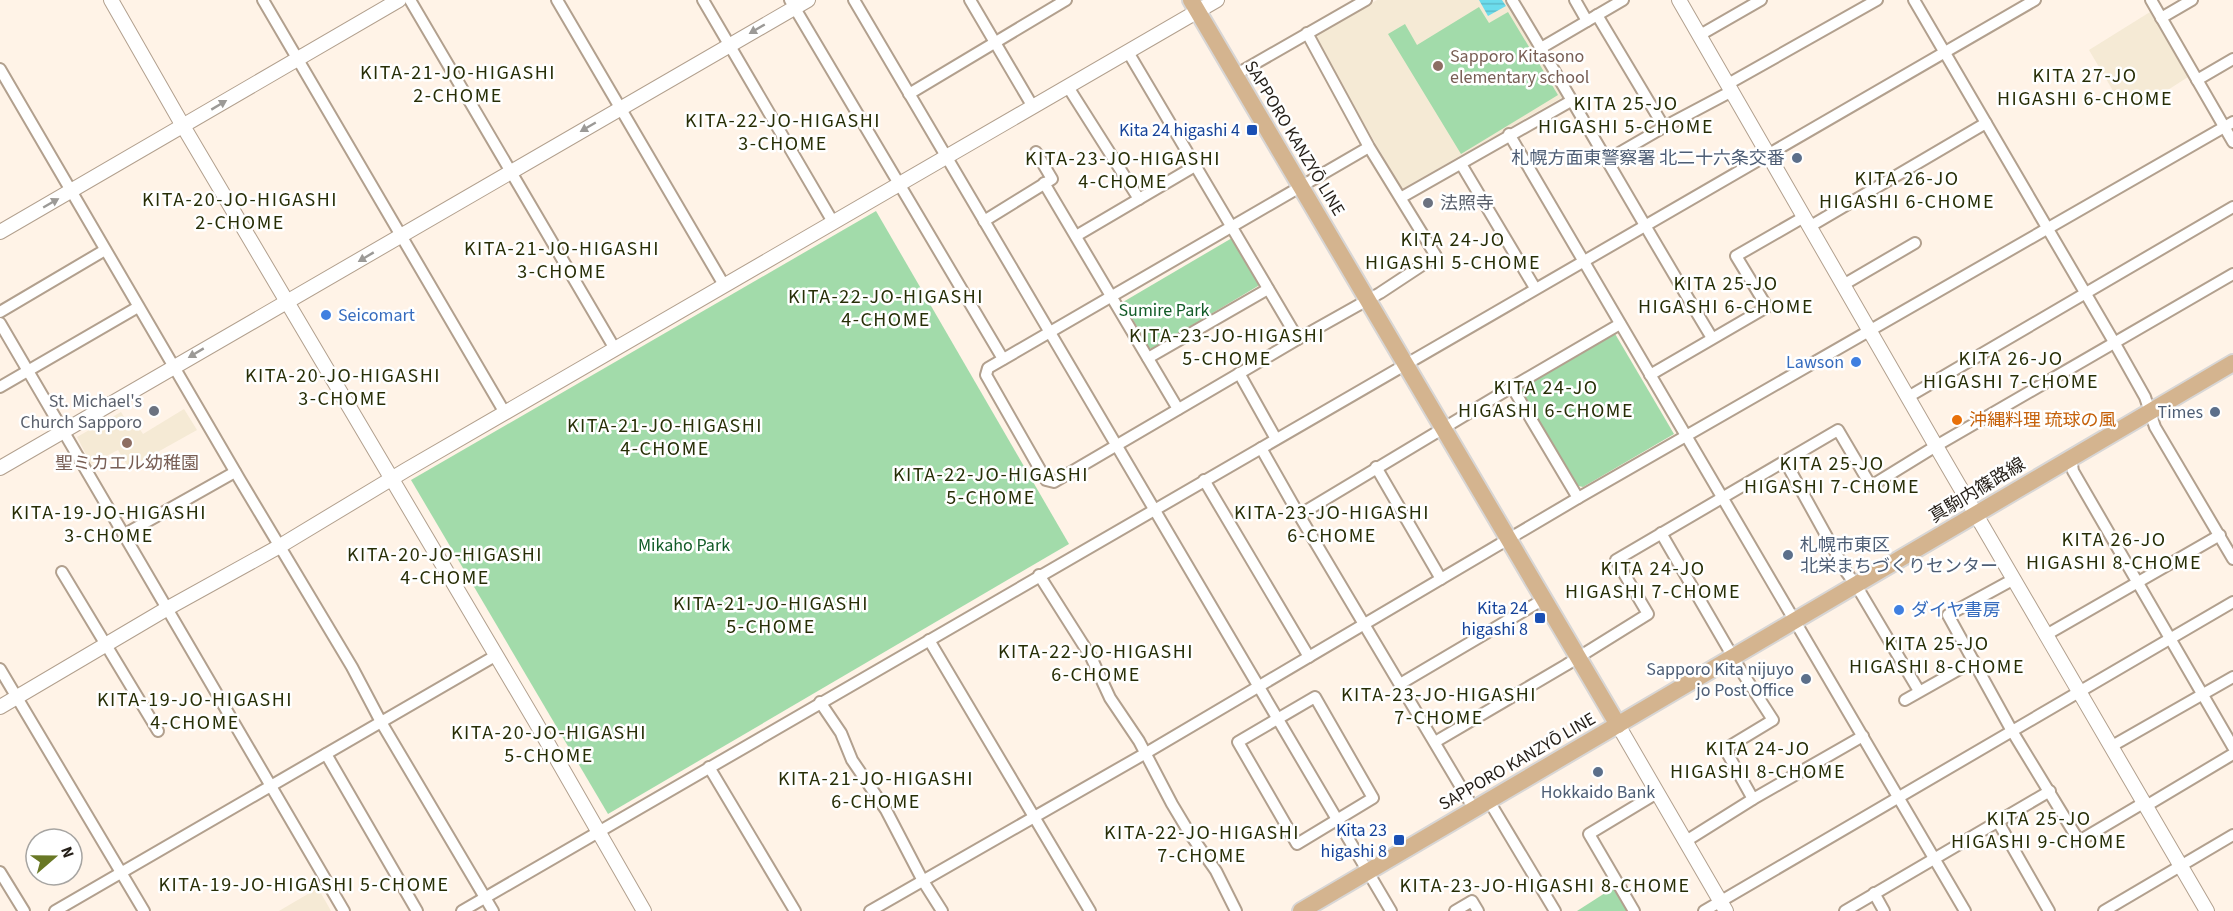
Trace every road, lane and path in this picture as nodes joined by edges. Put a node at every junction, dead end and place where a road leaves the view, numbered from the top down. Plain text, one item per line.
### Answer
1 (111, 0) edge
2 (263, 0) edge
3 (399, 0) edge
4 (410, 0) edge
5 (557, 0) edge
6 (703, 0) edge
7 (808, 0) edge
8 (854, 0) edge
9 (970, 0) edge
10 (1066, 0) edge
11 (1217, 0) edge
12 (1366, 0) edge
13 (1512, 0) edge
14 (1575, 0) edge
15 (1623, 0) edge
16 (1680, 0) edge
17 (1761, 0) edge
18 (1876, 0) edge
19 (1914, 0) edge
20 (2035, 0) edge
21 (2151, 0) edge
22 (2192, 0) edge
23 (792, 4) edge
24 (1195, 6) edge
25 (1592, 18) junction
26 (2161, 18) junction
27 (1307, 33) junction
28 (1700, 35) junction
29 (995, 42) junction
30 (730, 45) junction
31 (1541, 48) junction
32 (1128, 52) junction
33 (1944, 52) junction
34 (297, 59) junction
35 (2233, 59) edge
36 (0, 69) edge
37 (1235, 75) junction
38 (2197, 80) junction
39 (1068, 87) junction
40 (1730, 87) junction
41 (909, 94) junction
42 (1571, 100) junction
43 (1033, 107) junction
44 (620, 108) junction
45 (1986, 123) junction
46 (2229, 125) edge
47 (183, 126) junction
48 (1664, 127) junction
49 (1509, 134) junction
50 (2233, 142) edge
51 (1369, 147) junction
52 (1036, 152) dead end
53 (1768, 153) junction
54 (946, 157) junction
55 (1607, 160) junction
56 (1461, 164) junction
57 (1195, 166) junction
58 (510, 172) junction
59 (1044, 183) junction
60 (898, 185) junction
61 (1302, 187) junction
62 (70, 191) junction
63 (1402, 197) junction
64 (1139, 199) junction
65 (2233, 207) edge
66 (984, 220) junction
67 (833, 222) junction
68 (1806, 222) junction
69 (1643, 225) junction
70 (1231, 228) junction
71 (2048, 229) junction
72 (0, 232) edge
73 (402, 235) junction
74 (1076, 236) junction
75 (1915, 243) dead end
76 (105, 250) junction
77 (1582, 261) junction
78 (2233, 274) edge
79 (724, 285) junction
80 (1843, 285) junction
81 (1535, 288) junction
82 (1268, 289) junction
83 (2085, 293) junction
84 (1112, 297) junction
85 (286, 300) junction
86 (1368, 300) junction
87 (138, 307) junction
88 (0, 312) edge
89 (0, 323) edge
90 (1620, 324) junction
91 (1869, 331) junction
92 (1050, 333) junction
93 (1712, 338) junction
94 (1298, 339) junction
95 (2114, 342) junction
96 (615, 349) junction
97 (1148, 358) junction
98 (1003, 359) junction
99 (2233, 363) edge
100 (1406, 364) junction
101 (174, 367) junction
102 (28, 371) junction
103 (1239, 373) junction
104 (1650, 375) junction
105 (0, 387) edge
106 (1512, 387) junction
107 (1908, 397) junction
108 (1178, 409) junction
109 (2151, 412) junction
110 (505, 413) junction
111 (1443, 428) junction
112 (64, 431) junction
113 (1686, 437) junction
114 (1276, 439) junction
115 (1117, 445) junction
116 (1936, 446) junction
117 (1261, 448) junction
118 (2071, 458) junction
119 (1785, 461) junction
120 (1376, 467) junction
121 (0, 468) edge
122 (235, 472) junction
123 (391, 479) junction
124 (1204, 480) junction
125 (1578, 498) junction
126 (1722, 498) junction
127 (1154, 510) junction
128 (1976, 513) junction
129 (1299, 514) junction
130 (1661, 533) junction
131 (125, 534) junction
132 (2220, 535) junction
133 (1509, 540) junction
134 (280, 546) junction
135 (2233, 559) edge
136 (62, 572) dead end
137 (1039, 575) junction
138 (1441, 579) junction
139 (2014, 579) junction
140 (2139, 582) junction
141 (1856, 585) junction
142 (1544, 599) junction
143 (2233, 602) edge
144 (168, 608) junction
145 (1794, 620) junction
146 (1365, 624) junction
147 (2046, 635) junction
148 (2170, 638) junction
149 (929, 640) junction
150 (105, 645) junction
151 (495, 656) junction
152 (1733, 656) junction
153 (1309, 657) junction
154 (1578, 657) junction
155 (1974, 660) junction
156 (0, 669) edge
157 (2233, 677) edge
158 (1400, 684) junction
159 (1258, 686) junction
160 (1919, 691) junction
161 (2080, 691) junction
162 (2203, 695) junction
163 (17, 697) junction
164 (1905, 700) dead end
165 (820, 702) junction
166 (0, 707) edge
167 (1277, 719) junction
168 (381, 722) junction
169 (1618, 725) junction
170 (158, 731) dead end
171 (2012, 731) junction
172 (1863, 736) junction
173 (1435, 742) junction
174 (2112, 746) junction
175 (2233, 747) edge
176 (1146, 753) junction
177 (326, 754) junction
178 (2233, 754) edge
179 (709, 767) junction
180 (271, 786) junction
181 (2050, 791) junction
182 (1657, 793) junction
183 (1899, 798) junction
184 (1754, 799) junction
185 (1489, 801) junction
186 (2145, 804) junction
187 (1474, 809) junction
188 (1035, 816) junction
189 (1338, 820) junction
190 (1997, 820) junction
191 (598, 832) junction
192 (2233, 835) edge
193 (1686, 841) junction
194 (1935, 859) junction
195 (2181, 866) junction
196 (0, 872) edge
197 (1368, 872) junction
198 (121, 873) junction
199 (923, 881) junction
200 (1874, 893) junction
201 (485, 898) junction
202 (1724, 906) edge
203 (24, 911) edge
204 (56, 911) edge
205 (144, 911) edge
206 (344, 911) edge
207 (417, 911) edge
208 (462, 911) edge
209 (493, 911) edge
210 (644, 911) edge
211 (795, 911) edge
212 (870, 911) edge
213 (942, 911) edge
214 (1090, 911) edge
215 (1236, 911) edge
216 (1301, 911) edge
217 (1391, 911) edge
218 (1455, 911) edge
219 (1478, 911) edge
220 (1555, 911) edge
221 (1634, 911) edge
222 (1704, 911) edge
223 (1845, 911) edge
224 (1884, 911) edge
225 (1965, 911) edge
226 (2049, 911) edge
227 (2104, 911) edge
228 (2207, 911) edge

1 - 47 street
2 - 34 street
3 - 34 street
4 - 58 street
5 - 44 street
6 - 30 street
7 - 23 street
8 - 41 street
9 - 29 street
10 - 29 street
11 - 24 street
12 - 27 street
13 - 31 street
14 - 25 street
15 - 25 street
16 - 28 street
17 - 28 street
18 - 40 street
19 - 33 street
20 - 33 street
21 - 26 street
22 - 26 street
23 -> 30 street
23 - 60 street
24 - 32 street
24 - 37 main road, SAPPORO KANZYŌ LINE
25 - 31 street
25 - 48 street
26 - 38 street
27 - 37 street
27 - 51 street
28 - 40 street
29 - 41 street
29 - 43 street
30 - 44 street
30 - 67 street
31 - 42 street
32 - 39 street
32 - 57 street
33 - 45 street
33 - 53 street
47 -> 34 street
34 - 73 street
35 - 38 street
36 - 62 street
37 - 61 main road, SAPPORO KANZYŌ LINE
38 - 46 street
39 - 43 street
39 - 64 street
40 - 48 street
40 - 53 street
41 - 54 street
42 - 49 street
42 - 55 street
43 - 54 street
44 -> 58 street
44 - 79 street
45 - 68 street
45 - 71 street
46 - 50 street
46 - 71 street
47 - 62 street
47 - 85 street
48 - 55 street
49 - 56 street
49 - 77 street
51 - 61 street
51 - 63 street
52 - 59 street
53 - 68 street
53 - 69 street
54 - 60 street
54 - 66 street
55 - 69 street
56 - 63 street
56 - 81 street
57 - 64 street
57 - 70 street
58 - 73 street
58 - 96 street
59 - 66 street
59 - 74 street
60 - 67 street
60 - 98 street
61 - 70 street
61 - 86 main road, SAPPORO KANZYŌ LINE
72 -> 62 street
62 - 76 street
63 - 86 street
64 - 74 street
65 - 83 street
66 - 92 street
67 - 79 street
68 - 80 street
68 - 93 street
69 - 77 street
69 - 93 street
70 - 82 street
70 - 84 street
71 - 83 street
71 - 91 street
73 -> 85 street
73 - 110 street
74 - 84 street
75 - 80 street
76 - 87 street
76 - 88 street
77 - 81 street
77 - 90 street
78 - 95 street
79 - 96 street
80 - 91 street
81 - 100 street
82 - 94 street
82 - 97 street
83 - 95 street
83 - 107 street
84 - 92 street
84 - 97 street
85 -> 101 street
85 - 123 street
86 - 94 street
86 - 100 main road, SAPPORO KANZYŌ LINE
87 - 101 street
87 - 102 street
89 - 102 street
90 - 104 street
90 - 106 street
91 - 107 street
91 - 113 street
92 - 98 street
92 - 115 street
93 - 104 street
94 - 103 street
95 - 109 street
95 - 116 street
96 - 110 street
97 - 108 street
98 - 115 street
99 - 109 main road, 真駒内篠路線
100 - 111 main road, SAPPORO KANZYŌ LINE
100 - 114 street
101 - 112 street
101 - 122 street
102 - 105 street
102 - 112 street
103 - 108 street
103 - 114 street
104 - 113 street
106 - 111 street
106 - 125 street
107 - 116 street
108 - 115 street
109 - 118 main road, 真駒内篠路線
109 - 132 street
110 - 123 street
111 - 120 street
111 - 133 main road, SAPPORO KANZYŌ LINE
112 - 121 street
112 - 131 street
113 - 125 street
113 - 126 street
114 - 117 street
115 - 127 street
116 - 119 street
116 - 128 street
117 - 124 street
117 - 129 street
118 - 128 main road, 真駒内篠路線
118 - 140 street
119 - 126 street
119 - 141 street
120 - 129 street
120 - 138 street
122 - 131 street
122 - 134 street
123 - 134 street
123 - 151 street
124 - 127 street
124 - 153 street
125 - 133 street
126 - 130 street
126 - 145 street
127 - 137 street
127 - 159 street
128 - 139 street
128 - 141 main road, 真駒内篠路線
129 - 146 street
130 - 152 street
130 - 154 street
131 - 144 street
132 - 135 street
132 - 140 street
133 - 138 street
133 - 142 main road, SAPPORO KANZYŌ LINE
134 - 144 street
134 - 168 street
136 - 150 street
137 - 149 street
137 - 176 street
138 - 146 street
139 - 147 street
139 - 155 street
140 - 147 street
140 - 148 street
141 - 145 main road, 真駒内篠路線
141 - 160 street
142 - 154 main road, SAPPORO KANZYŌ LINE
142 - 158 street
143 - 148 street
144 - 150 street
144 - 180 street
145 - 152 main road, 真駒内篠路線
145 - 172 street
146 - 153 street
146 - 158 street
147 - 161 street
148 - 161 street
148 - 162 street
149 - 165 street
149 - 188 street
150 - 163 street
150 - 170 street
151 - 168 street
151 - 191 street
152 - 169 main road, 真駒内篠路線
152 - 184 street
153 - 159 street
154 - 169 main road, SAPPORO KANZYŌ LINE
154 - 173 street
155 - 160 street
155 - 171 street
156 - 163 street
157 - 162 street
158 - 173 street
159 - 167 street
159 - 176 street
160 - 164 street
161 - 171 street
161 - 174 street
162 - 174 street
162 - 175 street
163 - 166 street
163 - 198 street
165 - 179 street
165 - 199 street
167 - 189 street
167 - 189 street
167 - 189 street
168 - 177 street
168 - 201 street
169 - 182 street
169 - 185 main road, SAPPORO KANZYŌ LINE
171 - 181 street
171 - 183 street
172 - 183 street
172 - 184 street
173 - 187 street
174 - 186 street
176 - 188 street
176 - 215 street
177 - 180 street
177 - 207 street
178 - 186 street
179 - 191 street
179 - 211 street
180 - 198 street
180 - 206 street
181 - 186 street
181 - 190 street
182 - 193 street
182 - 221 street
183 - 194 street
183 - 202 street
184 - 193 street
185 - 187 main road, SAPPORO KANZYŌ LINE
185 - 220 street
186 - 195 street
187 - 197 main road, SAPPORO KANZYŌ LINE
188 - 199 street
188 - 214 street
189 - 197 street
190 - 194 street
190 - 226 street
191 - 201 street
191 - 210 street
192 - 195 street
193 - 202 street
194 - 200 street
194 - 225 street
195 - 227 street
195 - 228 street
196 - 203 street
197 - 216 main road, SAPPORO KANZYŌ LINE
197 - 217 street
198 - 204 street
198 - 205 street
199 - 212 street
199 - 213 street
200 - 223 street
200 - 224 street
201 - 208 street
201 - 209 street
202 - 222 street
218 - 219 street

